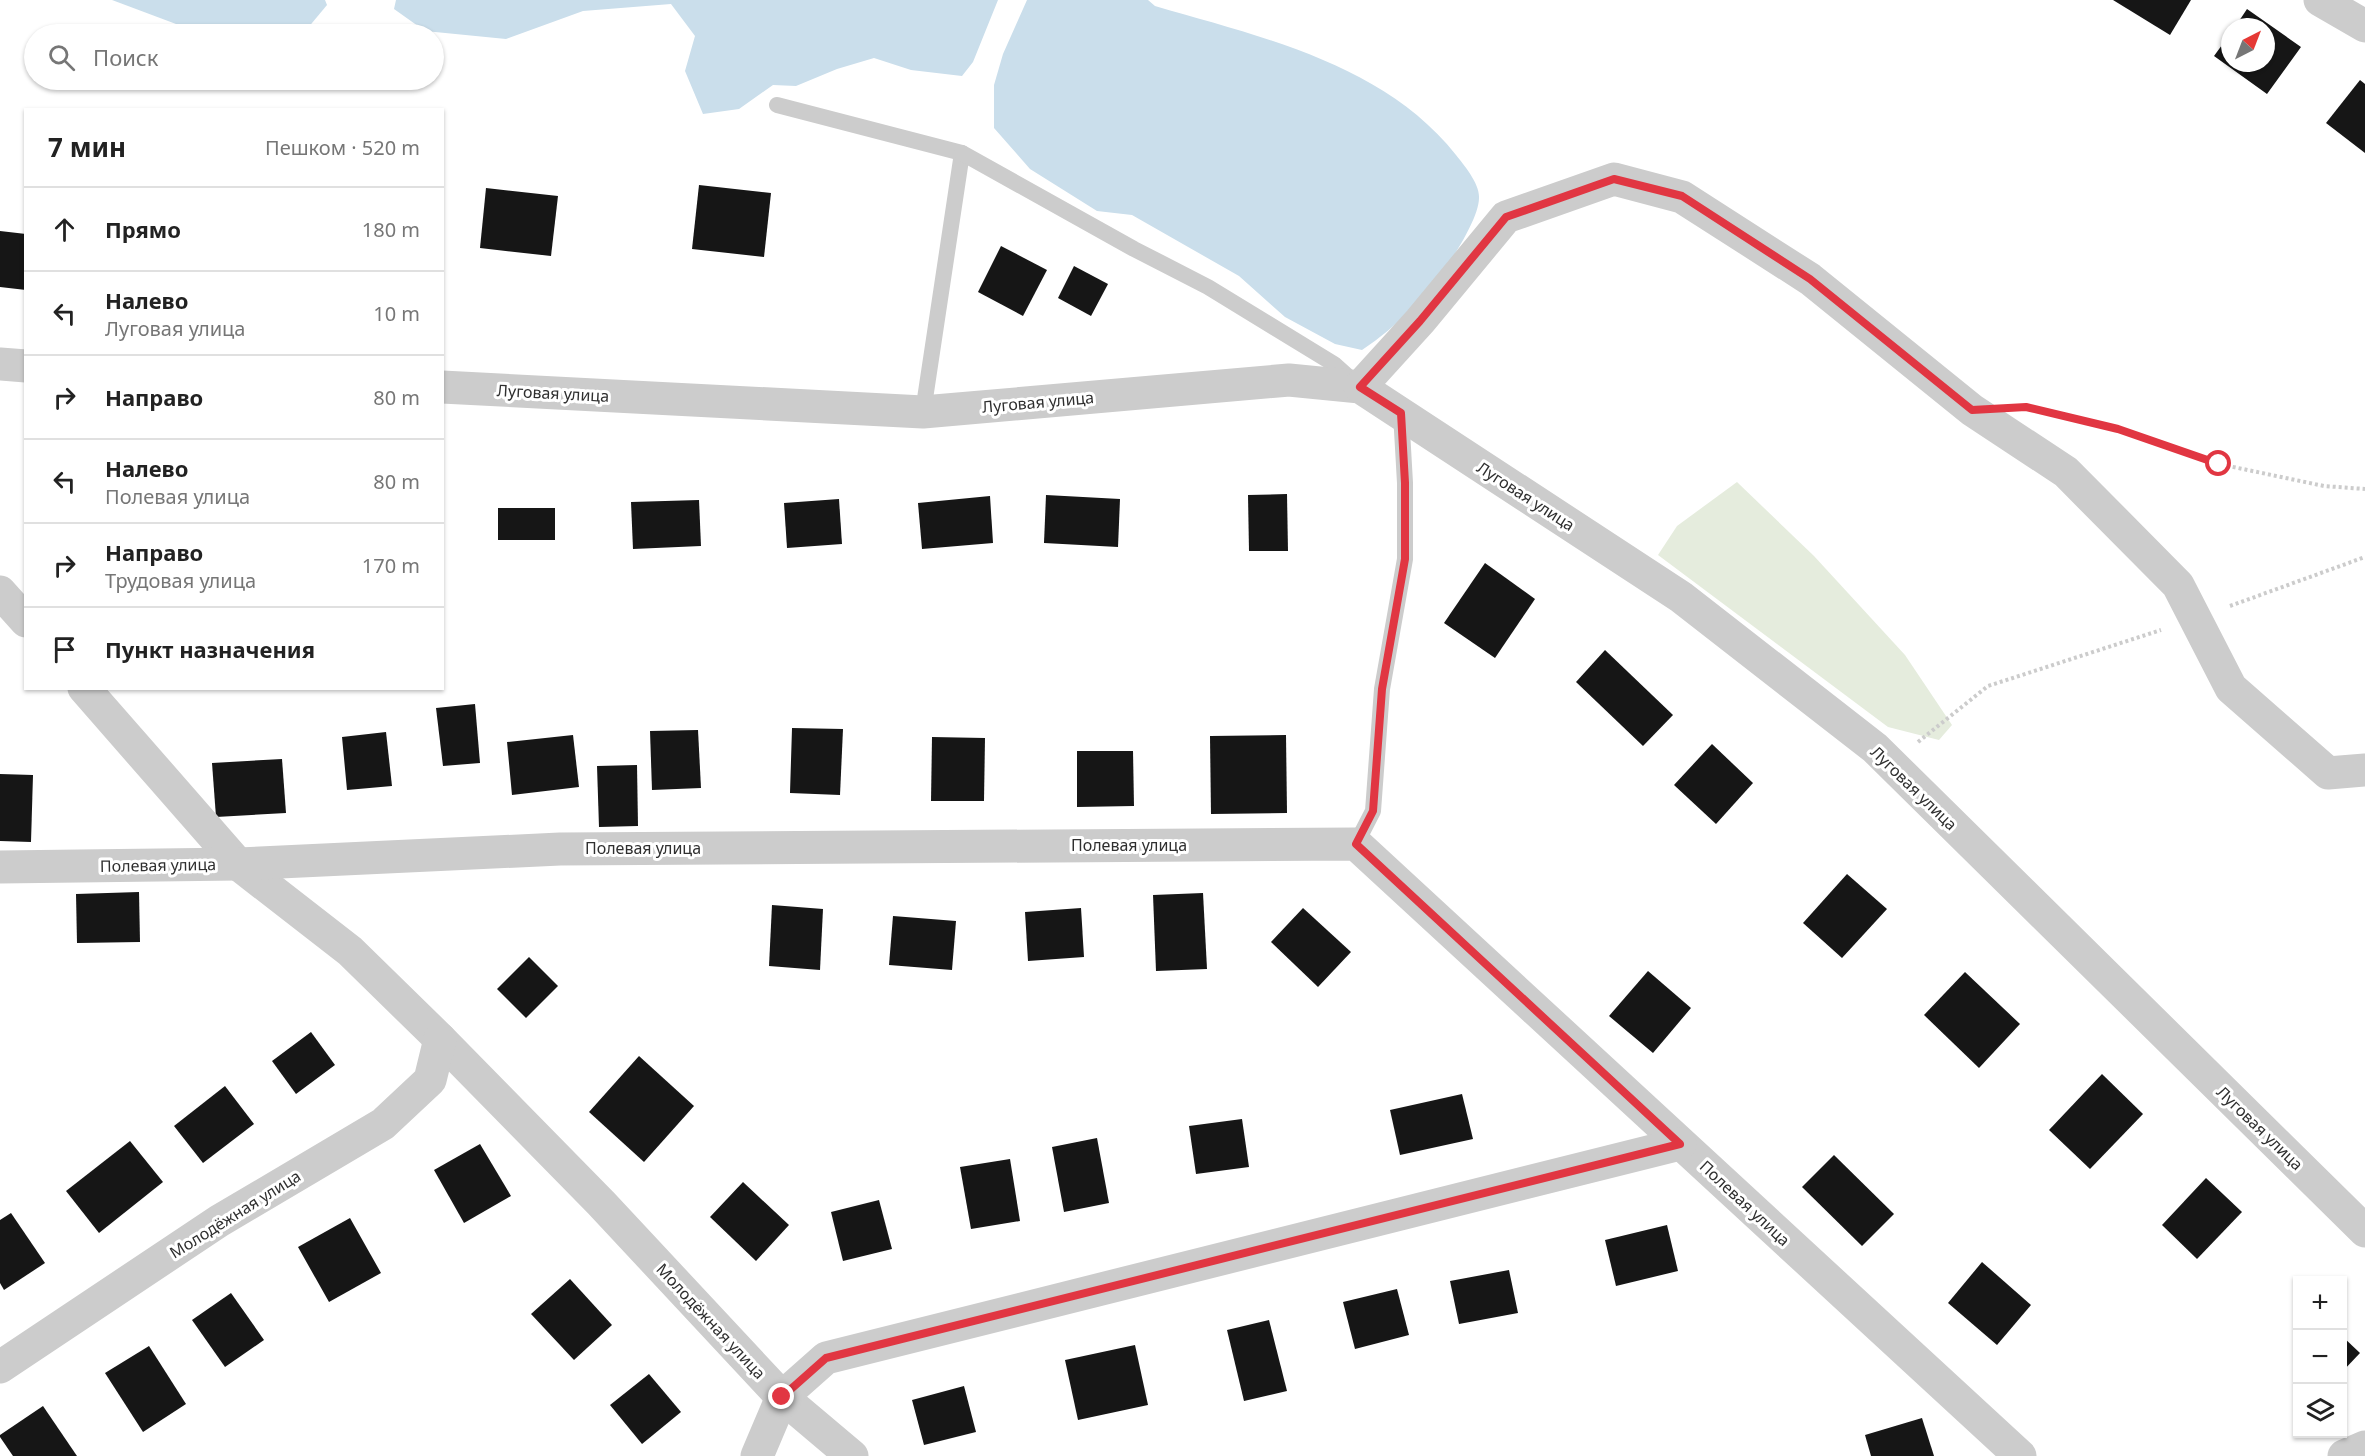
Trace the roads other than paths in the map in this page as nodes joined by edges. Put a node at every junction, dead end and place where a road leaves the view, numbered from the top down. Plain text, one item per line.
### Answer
1 (2320, 0) edge
2 (2365, 26) edge
3 (777, 105) dead end
4 (962, 153) junction
5 (0, 364) edge
6 (24, 366) edge
7 (444, 387) edge
8 (1360, 387) junction
9 (923, 412) junction
10 (1401, 413) junction
11 (0, 592) edge
12 (24, 619) edge
13 (86, 690) edge
14 (2365, 770) edge
15 (1356, 844) junction
16 (238, 864) junction
17 (0, 867) edge
18 (440, 1039) junction
19 (1680, 1144) junction
20 (2365, 1231) edge
21 (0, 1367) edge
22 (782, 1397) junction
23 (2365, 1447) edge
24 (757, 1456) edge
25 (852, 1456) edge
26 (2020, 1456) edge
27 (2344, 1456) edge

1 - 2 street
3 - 4 lane
4 - 8 lane
4 - 9 lane
5 - 6 street
7 - 9 street, Луговая улица
8 - 9 street, Луговая улица
8 - 10 street, Луговая улица
8 - 14 street
10 - 15 lane
10 - 20 street, Луговая улица
11 - 12 street
13 - 16 street, Молодёжная улица
15 - 16 street, Полевая улица
15 - 19 street, Полевая улица
16 - 17 street, Полевая улица
16 - 18 street, Молодёжная улица
18 - 21 street, Молодёжная улица
18 - 22 street, Молодёжная улица
19 - 22 street
19 - 26 street, Полевая улица
22 - 24 street
22 - 25 street, Молодёжная улица
23 - 27 street

